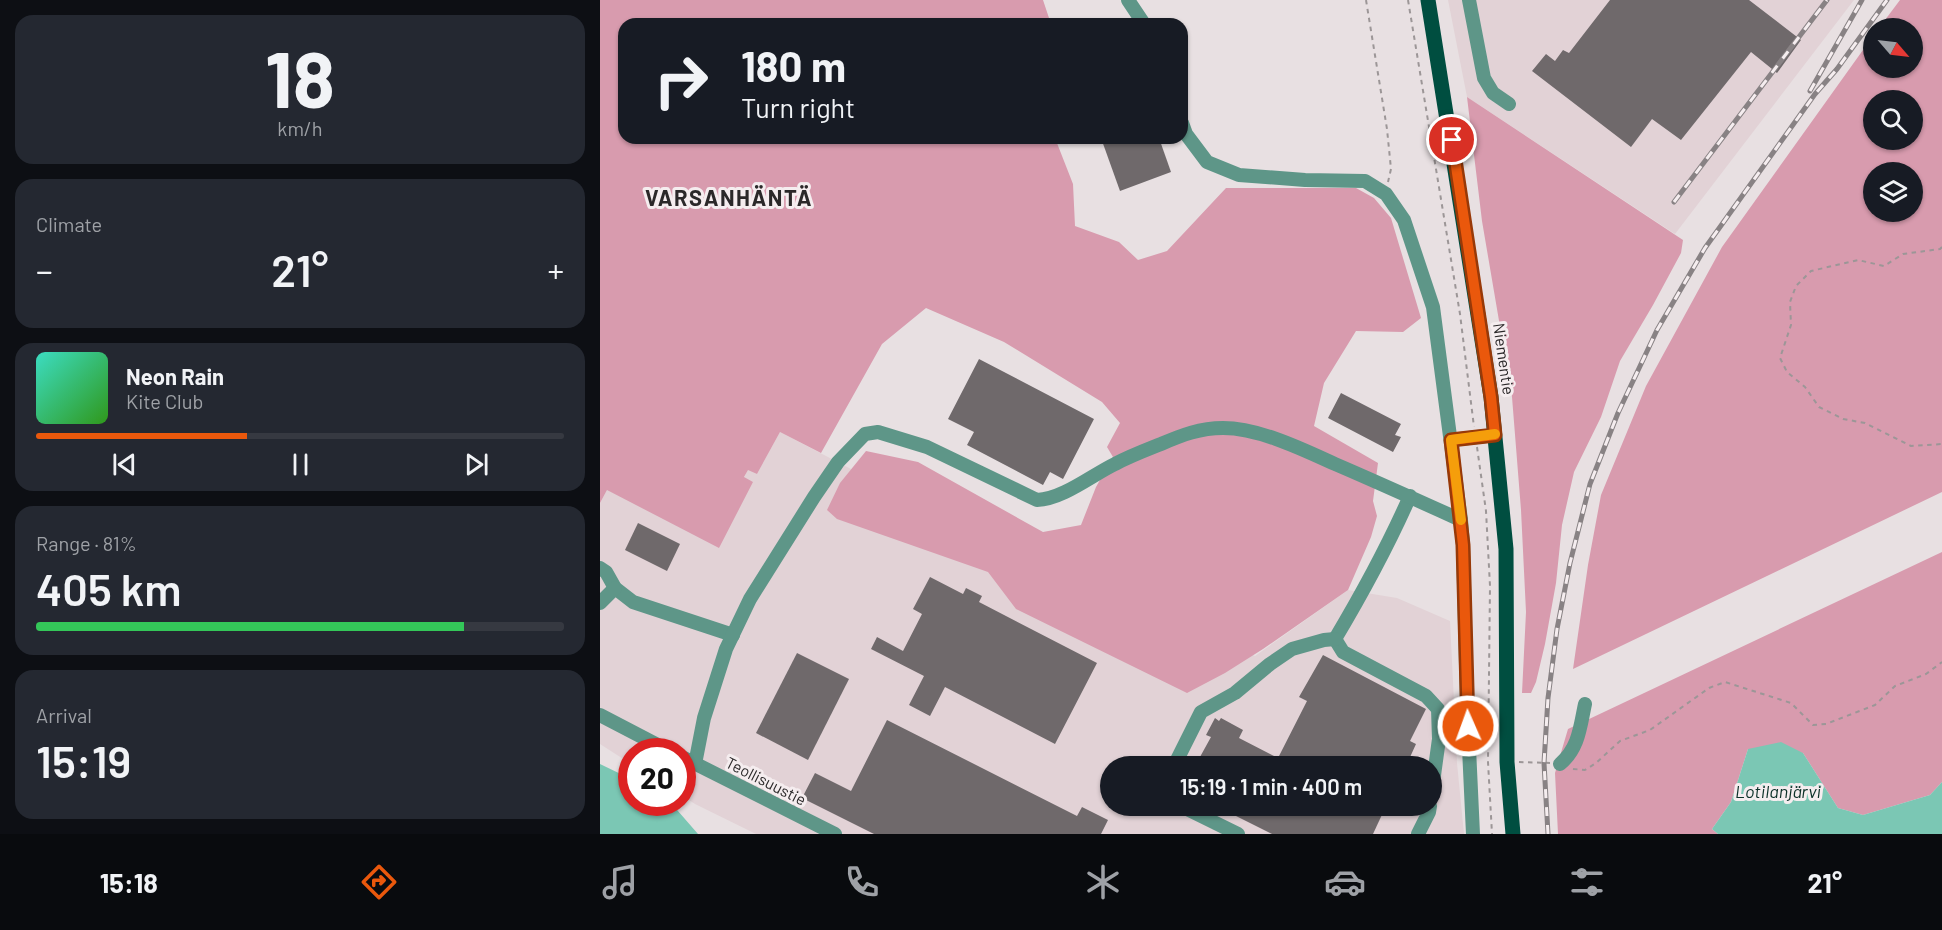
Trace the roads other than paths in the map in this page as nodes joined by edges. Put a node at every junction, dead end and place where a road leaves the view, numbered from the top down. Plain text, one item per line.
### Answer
1 (1128, 0) edge
2 (1428, 0) edge
3 (1469, 0) edge
4 (1140, 18) edge
5 (1509, 105) dead end
6 (1188, 137) edge
7 (1495, 435) junction
8 (1451, 440) junction
9 (1410, 496) junction
10 (1461, 520) junction
11 (600, 568) edge
12 (615, 588) junction
13 (600, 603) edge
14 (733, 635) junction
15 (1335, 639) junction
16 (1585, 704) dead end
17 (600, 715) edge
18 (644, 738) edge
19 (696, 741) edge
20 (1179, 756) edge
21 (1437, 756) edge
22 (696, 764) edge
23 (1560, 764) road end
24 (1201, 816) edge
25 (1427, 816) edge
26 (835, 834) edge
27 (1238, 834) edge
28 (1418, 834) edge
29 (1473, 834) edge
30 (1513, 834) edge

1 - 4 street
2 - 7 main road, Niementie
3 - 5 street
6 - 8 street
7 - 8 street
7 - 30 main road, Niementie
8 - 10 street
9 - 10 street
9 - 14 street
9 - 15 street
10 - 29 street
11 - 12 street
12 - 13 street
12 - 14 street
14 - 19 street
15 - 20 street
15 - 21 street
16 - 23 street
17 - 18 street
22 - 26 street, Teollisuustie
24 - 27 street
25 - 28 street

